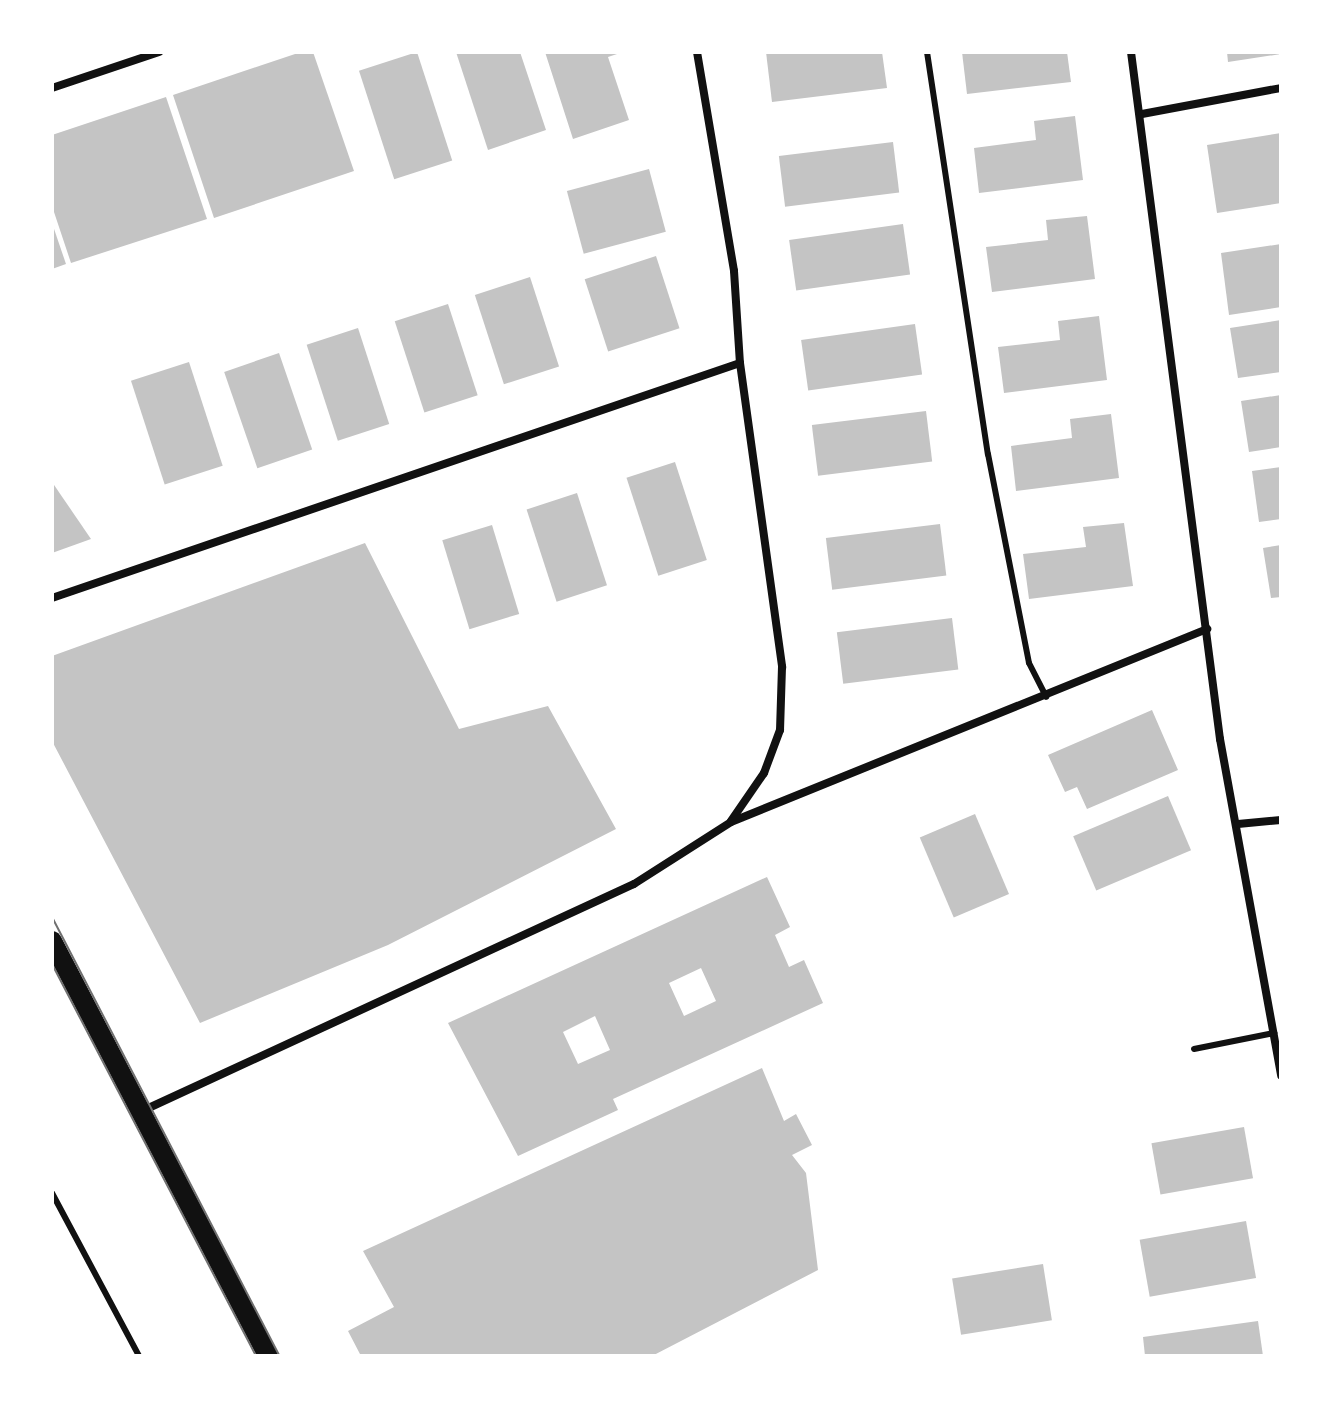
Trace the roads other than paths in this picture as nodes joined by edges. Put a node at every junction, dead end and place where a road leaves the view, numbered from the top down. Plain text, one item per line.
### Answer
1 (159, 52) edge
2 (697, 52) edge
3 (927, 52) edge
4 (1131, 52) edge
5 (52, 88) edge
6 (1281, 88) edge
7 (1142, 114) junction
8 (740, 363) junction
9 (52, 598) edge
10 (1207, 629) junction
11 (1046, 697) junction
12 (1281, 820) edge
13 (731, 822) junction
14 (1238, 824) junction
15 (52, 941) edge
16 (1274, 1033) junction
17 (1194, 1049) dead end
18 (1281, 1076) edge
19 (142, 1111) junction
20 (52, 1193) edge
21 (139, 1356) edge
22 (268, 1356) edge

1 - 5 street
2 - 8 street
3 - 11 lane
4 - 7 street
6 - 7 street
7 - 10 street
8 - 9 street
8 - 13 street
10 - 11 street
10 - 14 street
11 - 13 street
12 - 14 street
13 - 19 street
14 - 16 street
15 - 19 main road
16 - 17 lane
16 - 18 street
19 - 22 main road
20 - 21 lane

